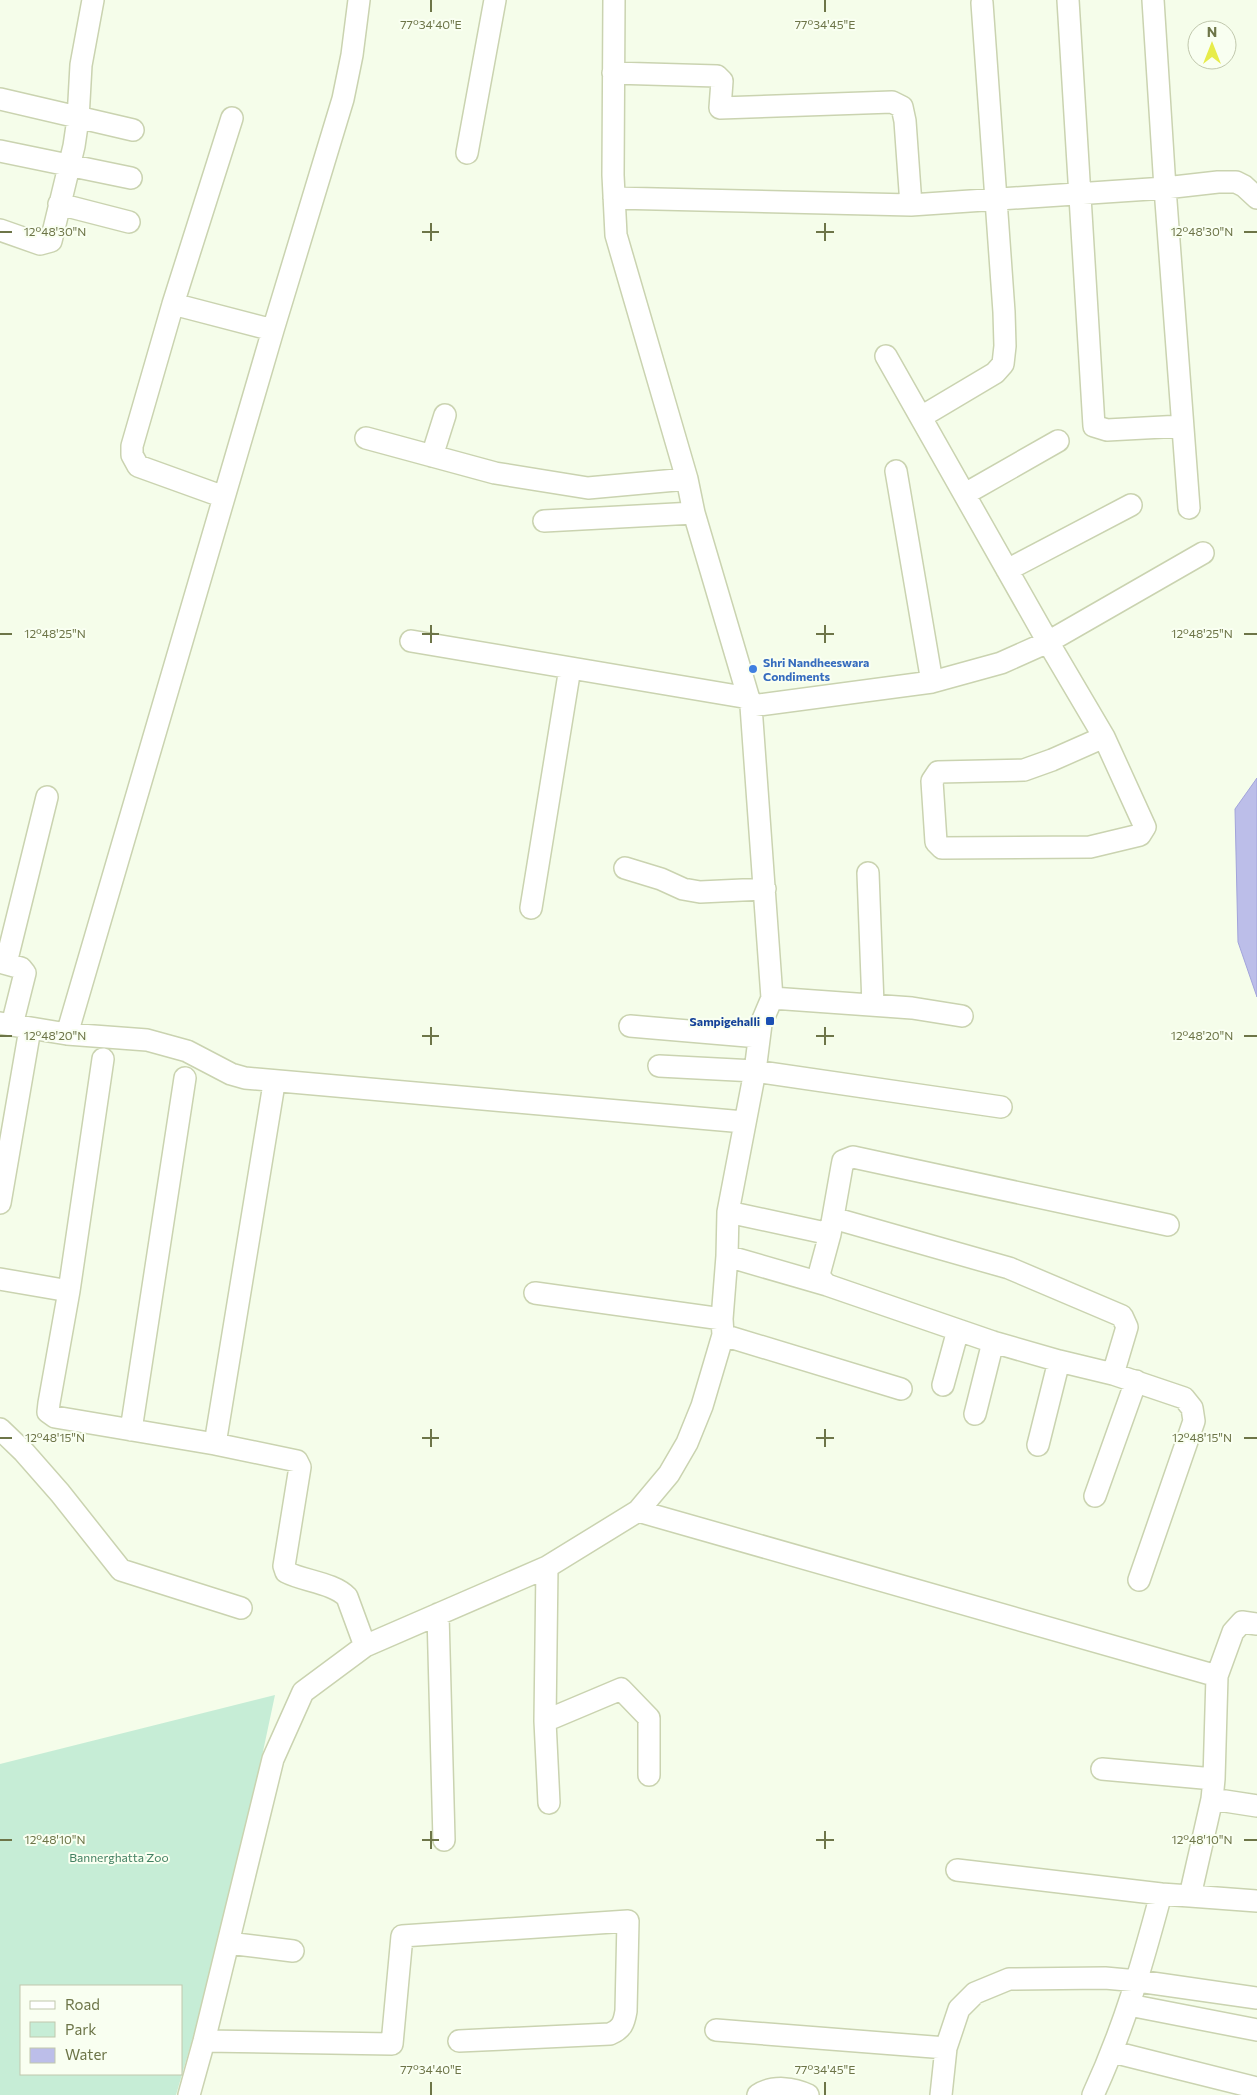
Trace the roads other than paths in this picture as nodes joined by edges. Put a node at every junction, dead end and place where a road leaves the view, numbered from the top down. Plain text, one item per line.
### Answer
1 (93, 0) edge
2 (359, 0) edge
3 (495, 0) edge
4 (614, 0) edge
5 (1068, 0) edge
6 (1154, 0) edge
7 (982, 3) dead end
8 (613, 73) junction
9 (0, 99) edge
10 (78, 118) junction
11 (232, 118) dead end
12 (133, 130) dead end
13 (0, 151) edge
14 (467, 153) dead end
15 (69, 164) junction
16 (131, 178) dead end
17 (1164, 188) junction
18 (1080, 193) junction
19 (614, 198) junction
20 (996, 199) junction
21 (1257, 203) edge
22 (59, 204) junction
23 (911, 205) junction
24 (129, 222) dead end
25 (0, 230) edge
26 (173, 304) junction
27 (273, 330) junction
28 (886, 356) dead end
29 (445, 415) dead end
30 (921, 417) junction
31 (1182, 426) junction
32 (366, 438) dead end
33 (1058, 441) dead end
34 (432, 456) junction
35 (896, 470) dead end
36 (687, 479) junction
37 (965, 494) junction
38 (224, 497) junction
39 (1131, 505) dead end
40 (1189, 508) dead end
41 (694, 513) junction
42 (544, 521) dead end
43 (1203, 553) dead end
44 (1007, 570) junction
45 (410, 641) dead end
46 (1048, 642) junction
47 (570, 668) junction
48 (932, 682) junction
49 (750, 702) junction
50 (1104, 737) junction
51 (48, 797) dead end
52 (625, 868) dead end
53 (868, 873) dead end
54 (765, 889) junction
55 (531, 908) dead end
56 (3, 963) edge
57 (772, 998) junction
58 (873, 1006) junction
59 (962, 1016) dead end
60 (14, 1026) edge
61 (630, 1026) dead end
62 (66, 1034) junction
63 (758, 1037) junction
64 (103, 1059) dead end
65 (659, 1066) dead end
66 (755, 1071) junction
67 (185, 1078) dead end
68 (273, 1090) dead end
69 (1001, 1107) dead end
70 (744, 1122) junction
71 (0, 1203) edge
72 (728, 1212) junction
73 (1168, 1225) dead end
74 (832, 1226) junction
75 (727, 1256) junction
76 (0, 1279) edge
77 (827, 1285) junction
78 (69, 1291) junction
79 (535, 1293) dead end
80 (722, 1327) junction
81 (958, 1330) junction
82 (994, 1342) junction
83 (1058, 1361) junction
84 (1113, 1374) junction
85 (1136, 1381) junction
86 (943, 1385) dead end
87 (901, 1389) dead end
88 (975, 1414) dead end
89 (0, 1429) edge
90 (131, 1430) junction
91 (214, 1444) junction
92 (1038, 1445) dead end
93 (1095, 1496) dead end
94 (638, 1511) junction
95 (547, 1567) junction
96 (1139, 1580) dead end
97 (241, 1608) dead end
98 (438, 1614) junction
99 (1257, 1624) edge
100 (365, 1646) junction
101 (1217, 1676) junction
102 (545, 1721) junction
103 (1102, 1769) dead end
104 (649, 1775) dead end
105 (1213, 1789) junction
106 (549, 1803) dead end
107 (1257, 1806) edge
108 (444, 1840) dead end
109 (956, 1870) dead end
110 (1161, 1894) junction
111 (1190, 1896) junction
112 (1257, 1901) edge
113 (228, 1943) junction
114 (293, 1952) dead end
115 (1138, 1981) junction
116 (1257, 1998) edge
117 (1129, 2005) junction
118 (716, 2030) dead end
119 (1257, 2030) edge
120 (459, 2041) dead end
121 (204, 2042) junction
122 (946, 2048) junction
123 (1113, 2052) junction
124 (1257, 2088) edge
125 (189, 2095) edge
126 (758, 2095) edge
127 (808, 2095) edge
128 (941, 2095) edge
129 (1093, 2095) edge

1 - 10 street
2 - 27 street
3 - 14 street
4 - 8 street
5 - 18 street
6 - 17 street
7 - 20 street
8 - 19 street
8 - 23 street
9 - 10 street
10 - 12 street
10 - 15 street
11 - 26 street
13 - 15 street
15 - 16 street
15 - 22 street
17 - 18 street
17 - 21 street
17 - 31 street
18 - 20 street
18 - 31 street
19 - 23 street
19 - 36 street
20 - 23 street
20 - 30 street
22 - 24 street
22 - 25 street
26 - 27 street
26 - 38 street
27 - 38 street
28 - 30 street
29 - 34 street
30 - 37 street
31 - 40 street
32 - 34 street
33 - 37 street
34 - 36 street
35 - 48 street
36 - 41 street
37 - 44 street
38 - 62 street
39 - 44 street
41 - 42 street
41 - 49 street
43 - 46 street
44 - 46 street
45 - 47 street
46 - 48 street
46 - 50 street
47 - 49 street
47 - 55 street
48 - 49 street
49 - 54 street
50 - 50 street
51 - 56 street
52 - 54 street
53 - 58 street
54 - 57 street
56 - 60 street
57 - 58 street
57 - 63 street
58 - 59 street
60 - 62 street
60 - 71 street
61 - 63 street
62 - 70 street
63 - 66 street
64 - 78 street
65 - 66 street
66 - 69 street
66 - 70 street
67 - 90 street
68 - 91 street
70 - 72 street
72 - 74 street
72 - 75 street
73 - 74 street
74 - 77 street
74 - 84 street
75 - 77 street
75 - 80 street
76 - 78 street
77 - 81 street
78 - 90 street
79 - 80 street
80 - 87 street
80 - 94 street
81 - 82 street
81 - 86 street
82 - 83 street
82 - 88 street
83 - 84 street
83 - 92 street
84 - 85 street
85 - 93 street
85 - 96 street
89 - 97 street
90 - 91 street
91 - 100 street
94 - 95 street
94 - 101 street
95 - 98 street
95 - 102 street
98 - 100 street
98 - 108 street
99 - 101 street
100 - 113 street
101 - 105 street
102 - 104 street
102 - 106 street
103 - 105 street
105 - 107 street
105 - 111 street
109 - 110 street
110 - 111 street
110 - 115 street
111 - 112 street
113 - 114 street
113 - 121 street
115 - 116 street
115 - 117 street
115 - 122 street
117 - 119 street
117 - 123 street
118 - 122 street
120 - 121 street
121 - 125 street
122 - 128 street
123 - 124 street
123 - 129 street
126 - 127 street

